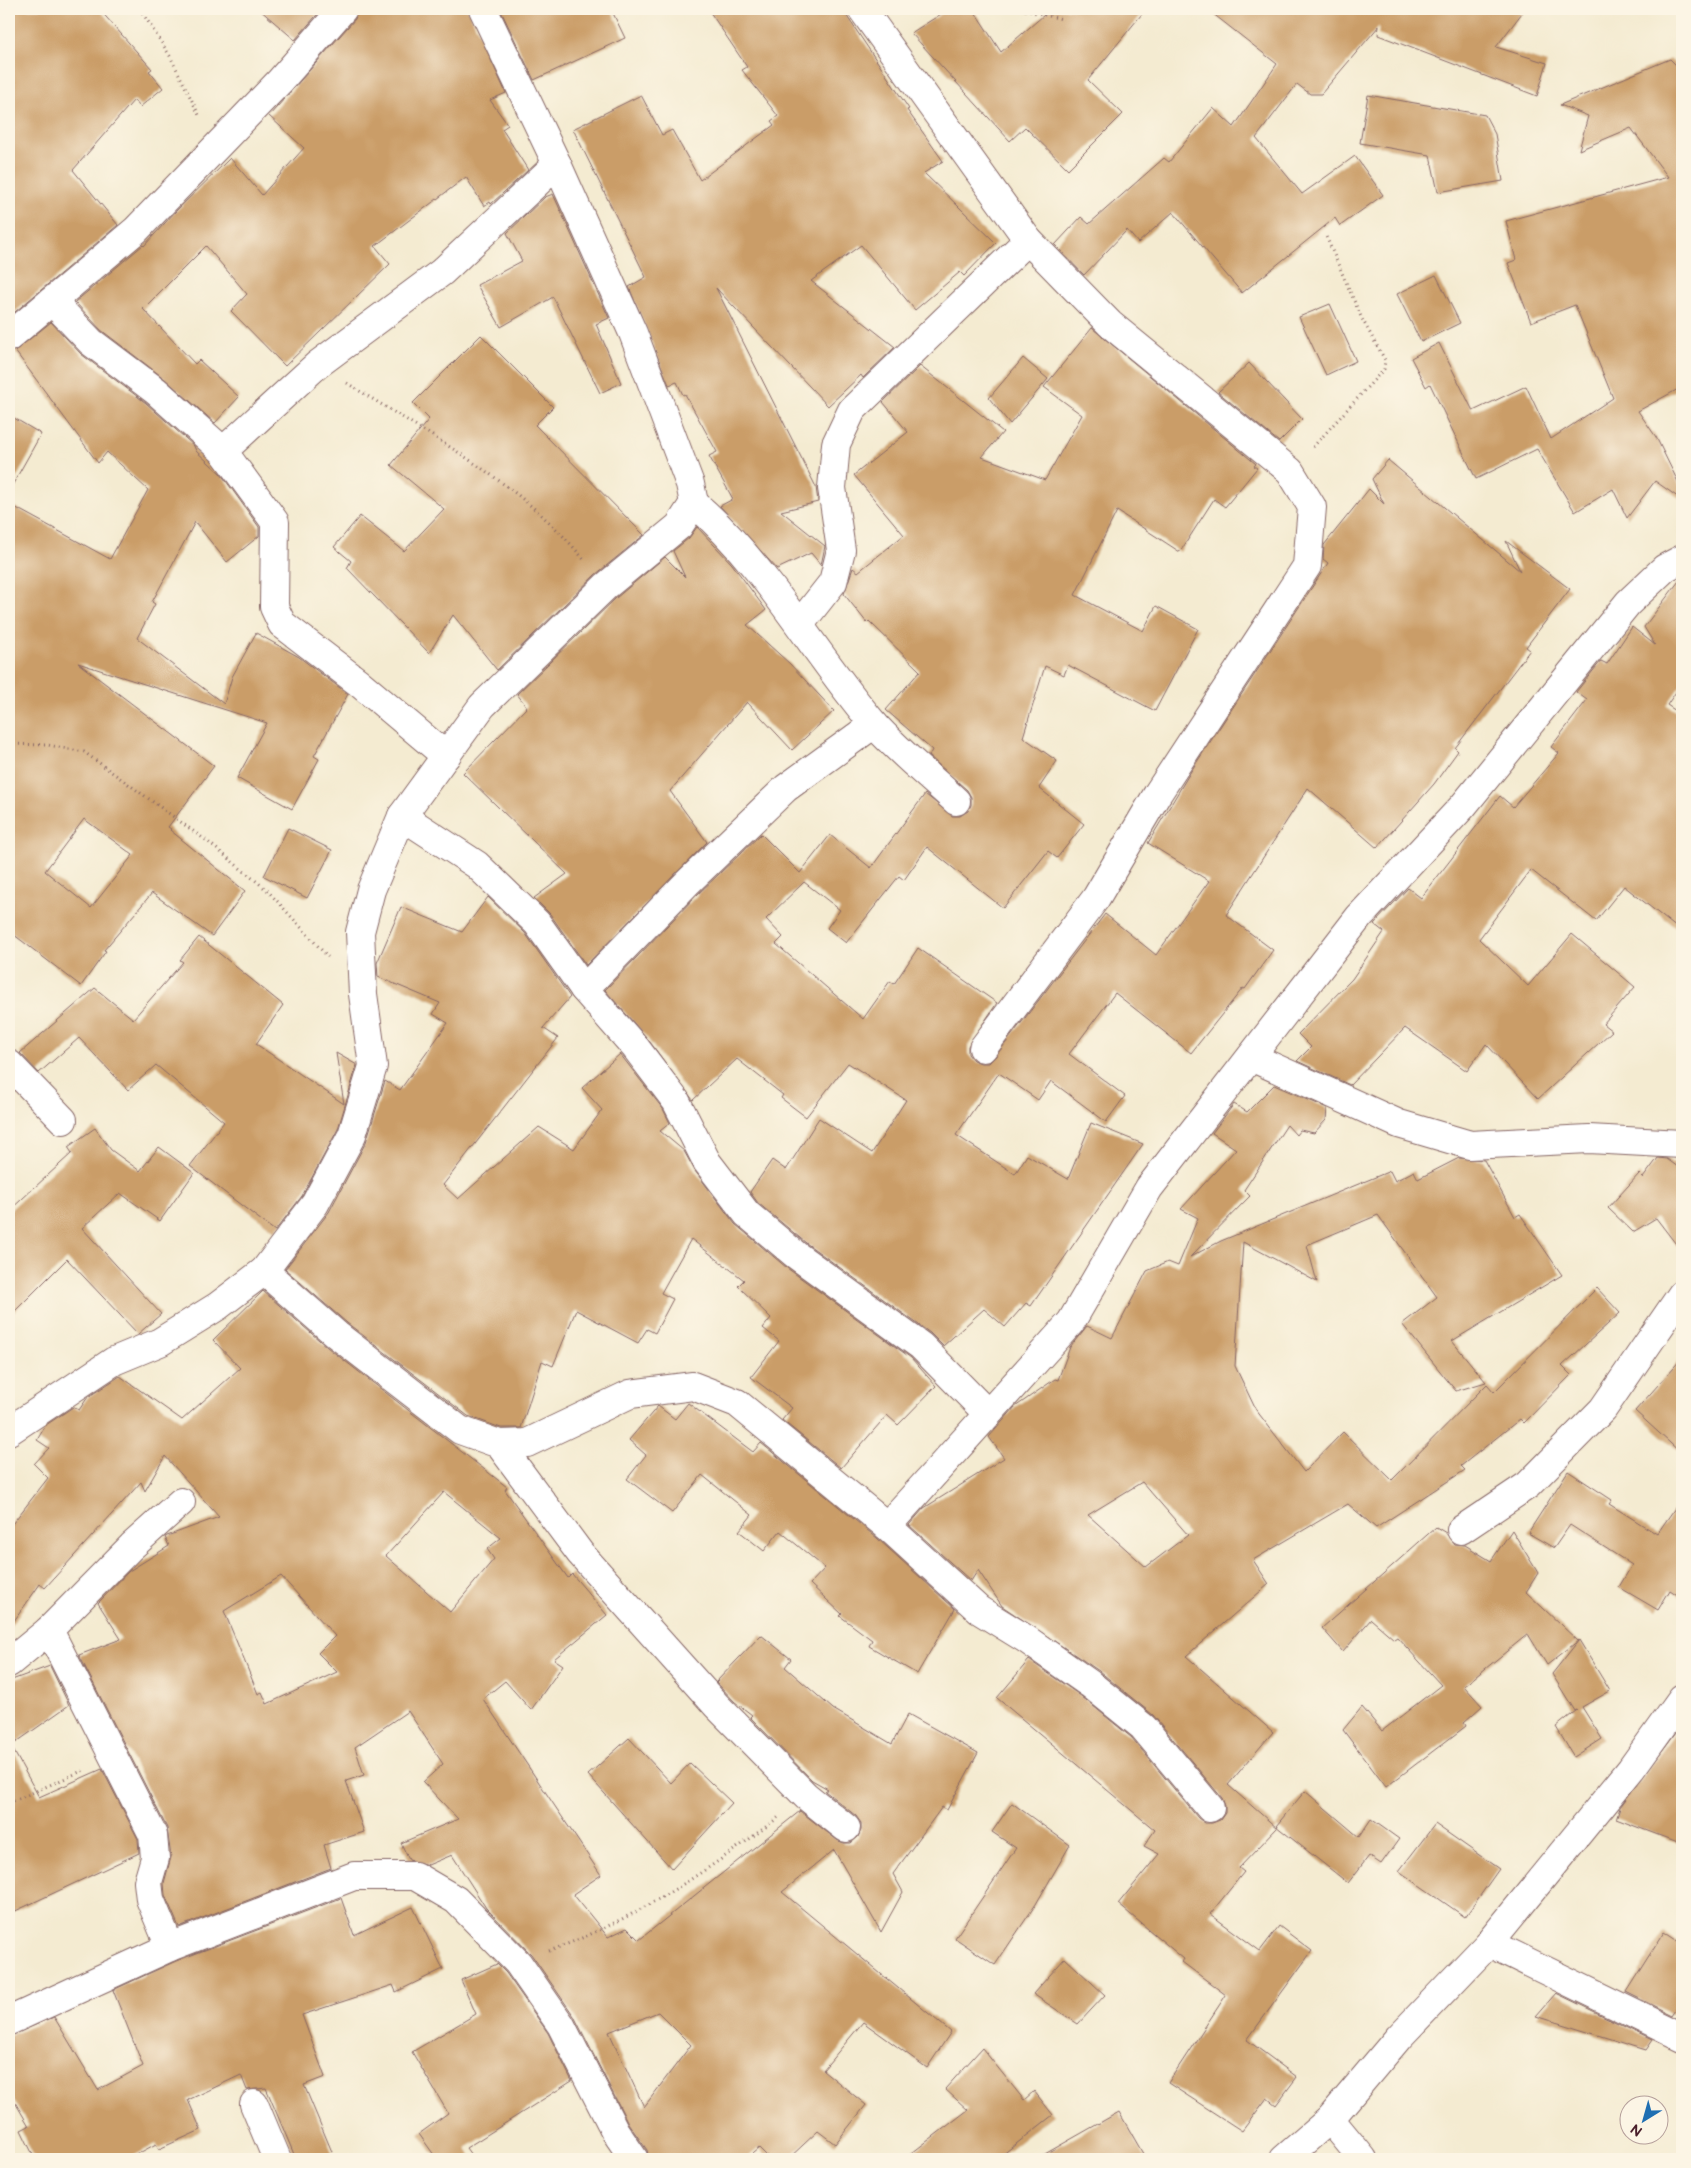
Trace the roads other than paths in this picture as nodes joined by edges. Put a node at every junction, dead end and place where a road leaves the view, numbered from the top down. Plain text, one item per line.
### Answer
1 (343, 9) edge
2 (482, 9) edge
3 (862, 9) edge
4 (557, 164) junction
5 (1028, 240) junction
6 (52, 301) junction
7 (9, 337) edge
8 (223, 451) junction
9 (694, 503) junction
10 (1682, 559) edge
11 (800, 624) junction
12 (874, 724) junction
13 (446, 756) junction
14 (956, 801) dead end
15 (402, 816) junction
16 (584, 989) junction
17 (983, 1048) dead end
18 (1251, 1057) junction
19 (9, 1064) edge
20 (63, 1120) dead end
21 (1682, 1144) edge
22 (264, 1271) junction
23 (1682, 1294) edge
24 (988, 1414) junction
25 (9, 1431) edge
26 (499, 1444) junction
27 (181, 1502) dead end
28 (887, 1526) junction
29 (1460, 1530) dead end
30 (49, 1630) junction
31 (9, 1663) edge
32 (1682, 1698) edge
33 (1210, 1808) dead end
34 (846, 1828) dead end
35 (1489, 1943) junction
36 (170, 1946) junction
37 (11, 2015) edge
38 (1682, 2037) edge
39 (254, 2104) dead end
40 (1330, 2119) junction
41 (277, 2159) edge
42 (634, 2159) edge
43 (1284, 2159) edge
44 (1363, 2159) edge

1 - 6 street
2 - 4 street
3 - 5 street
4 - 8 street
4 - 9 street
5 - 11 street
5 - 17 street
6 - 7 street
6 - 8 street
8 - 13 street
9 - 11 street
9 - 13 street
10 - 18 street
11 - 12 street
12 - 14 street
12 - 16 street
13 - 15 street
15 - 16 street
15 - 22 street
16 - 24 street
18 - 21 street
18 - 24 street
19 - 20 street
22 - 25 street
22 - 26 street
23 - 29 street
24 - 28 street
26 - 28 street
26 - 34 street
27 - 30 street
28 - 33 street
30 - 31 street
30 - 36 street
32 - 35 street
35 - 38 street
35 - 40 street
36 - 37 street
36 - 42 street
39 - 41 street
40 - 43 street
40 - 44 street

